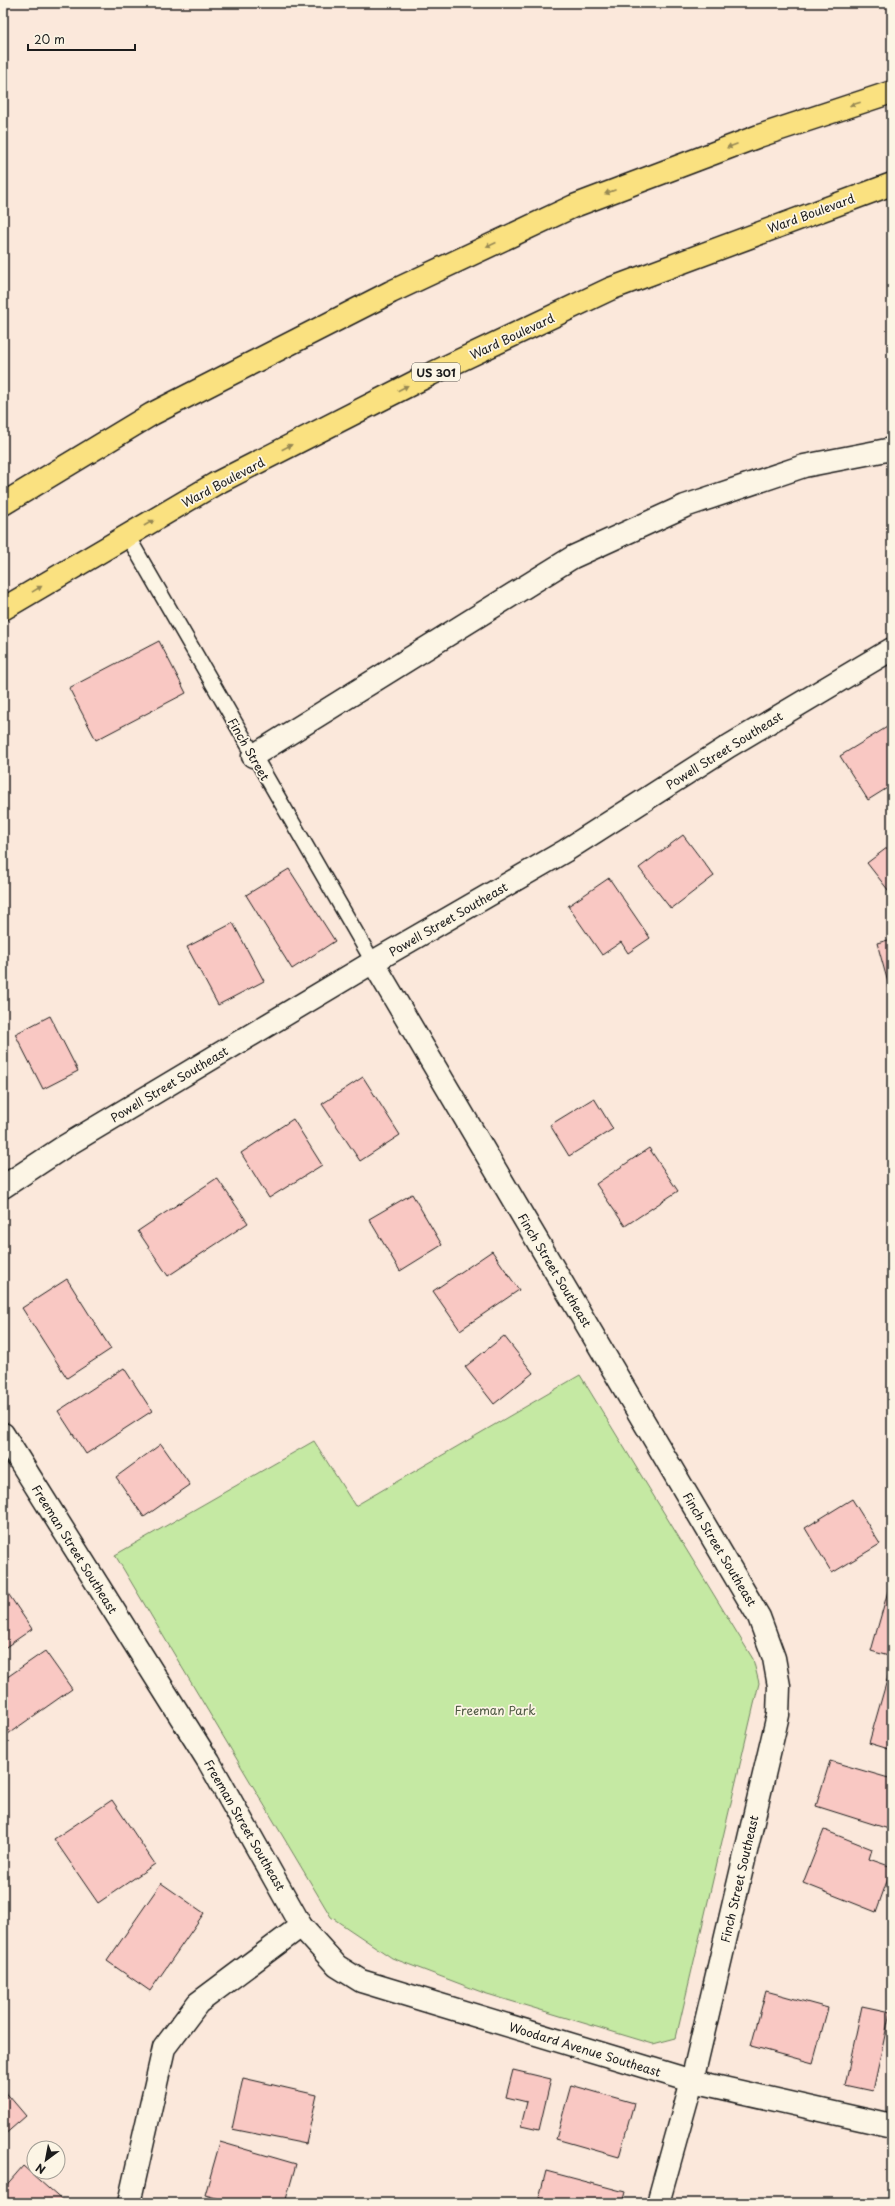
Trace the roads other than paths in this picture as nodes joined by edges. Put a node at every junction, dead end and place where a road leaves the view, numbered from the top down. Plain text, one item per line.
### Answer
1 (892, 92) edge
2 (892, 184) edge
3 (892, 449) edge
4 (3, 504) edge
5 (127, 535) junction
6 (3, 609) edge
7 (892, 649) edge
8 (253, 756) junction
9 (373, 962) junction
10 (3, 1187) edge
11 (3, 1434) edge
12 (301, 1926) junction
13 (692, 2081) junction
14 (892, 2126) edge
15 (129, 2203) edge
16 (658, 2203) edge

1 -> 4 highway
5 -> 2 highway, Ward Boulevard / US 301
3 - 8 street
6 -> 5 highway, Ward Boulevard / US 301
5 - 8 lane, Finch Street
7 - 9 street, Powell Street Southeast
8 - 9 lane, Finch Street
9 - 10 street, Powell Street Southeast
9 - 13 street, Finch Street Southeast
11 - 12 street, Freeman Street Southeast
12 - 13 street, Woodard Avenue Southeast
12 - 15 street
13 - 14 street, Woodard Avenue Southeast
13 - 16 street, Finch Street Southeast

